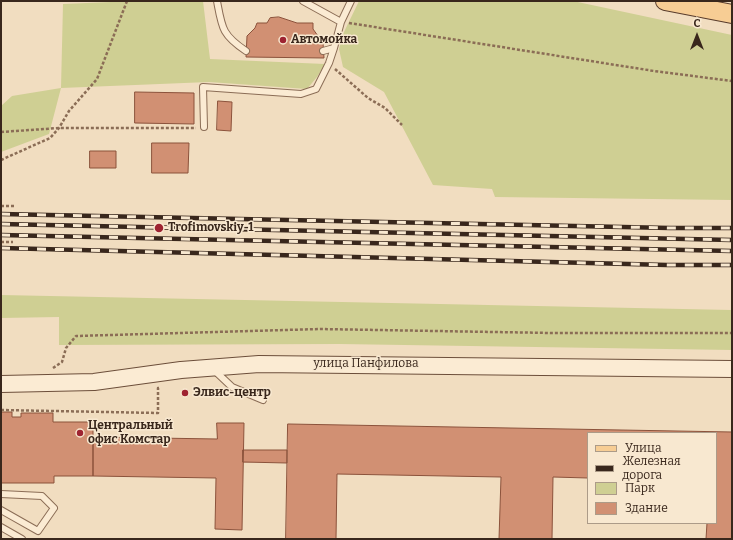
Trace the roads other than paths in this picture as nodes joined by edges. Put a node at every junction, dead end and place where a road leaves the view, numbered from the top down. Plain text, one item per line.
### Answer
1 (217, 1) edge
2 (303, 1) edge
3 (351, 1) edge
4 (665, 1) edge
5 (732, 14) edge
6 (341, 22) junction
7 (334, 48) junction
8 (246, 50) dead end
9 (323, 51) dead end
10 (204, 127) road end
11 (211, 368) junction
12 (732, 369) edge
13 (1, 384) edge
14 (264, 400) dead end
15 (1, 494) edge
16 (1, 510) edge
17 (1, 527) edge
18 (22, 539) edge

1 - 8 lane
2 - 6 lane
3 - 6 lane
4 - 5 main road
6 - 7 lane
7 - 9 lane
7 - 10 lane
11 - 12 main road, улица Панфилова
11 - 13 main road, улица Панфилова
11 - 14 lane
15 - 16 lane
17 - 18 lane

